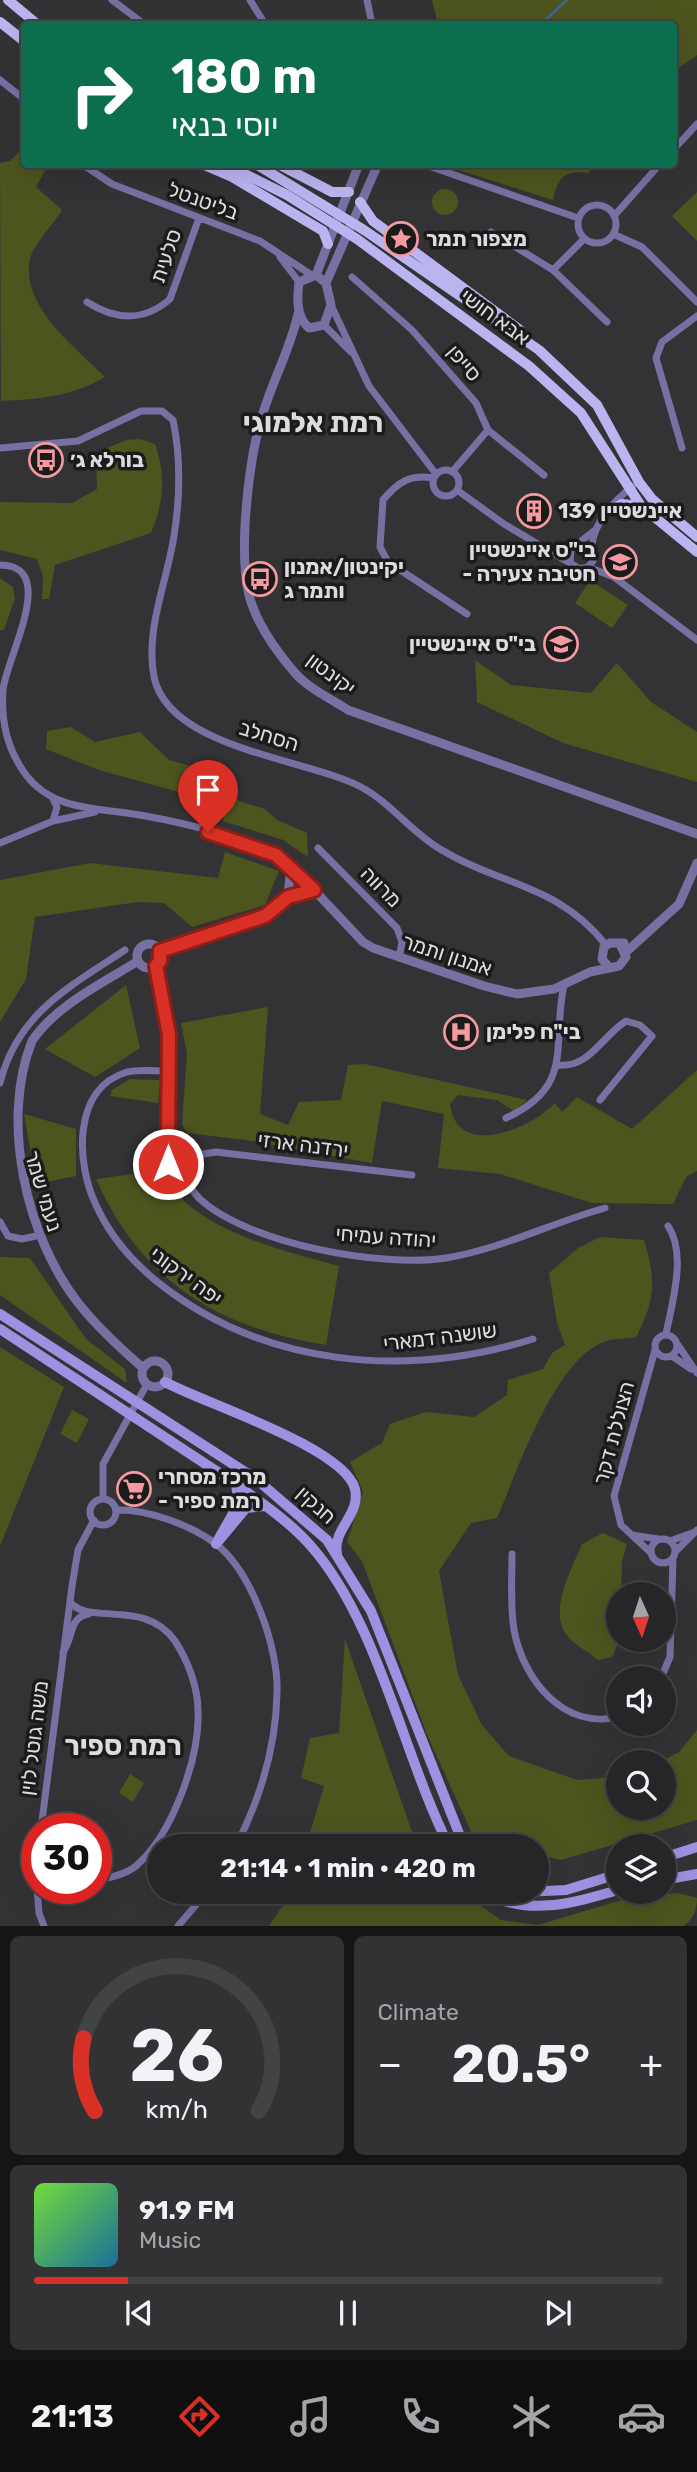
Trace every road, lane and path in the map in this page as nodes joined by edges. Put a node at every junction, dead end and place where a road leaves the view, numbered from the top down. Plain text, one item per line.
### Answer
1 (8, 0) edge
2 (113, 0) edge
3 (250, 0) edge
4 (367, 0) edge
5 (33, 21) edge
6 (140, 21) edge
7 (263, 21) edge
8 (371, 21) edge
9 (0, 22) edge
10 (21, 39) edge
11 (0, 80) edge
12 (21, 97) edge
13 (697, 124) edge
14 (677, 146) edge
15 (88, 168) edge
16 (211, 168) edge
17 (233, 168) edge
18 (262, 168) edge
19 (286, 168) edge
20 (358, 168) edge
21 (376, 168) edge
22 (434, 168) edge
23 (656, 168) edge
24 (349, 192) junction
25 (360, 202) junction
26 (614, 216) junction
27 (199, 218) junction
28 (335, 218) junction
29 (578, 218) junction
30 (491, 232) dead end
31 (613, 234) junction
32 (360, 235) junction
33 (584, 239) junction
34 (328, 244) junction
35 (275, 251) junction
36 (553, 270) junction
37 (314, 276) junction
38 (352, 277) dead end
39 (299, 282) junction
40 (326, 283) junction
41 (87, 302) dead end
42 (697, 302) edge
43 (331, 305) junction
44 (299, 310) junction
45 (697, 316) edge
46 (607, 322) dead end
47 (324, 325) junction
48 (309, 328) junction
49 (292, 342) junction
50 (539, 350) junction
51 (354, 355) junction
52 (488, 430) junction
53 (0, 448) edge
54 (682, 448) dead end
55 (452, 471) junction
56 (544, 475) dead end
57 (435, 476) junction
58 (639, 482) junction
59 (457, 490) junction
60 (628, 490) junction
61 (641, 506) junction
62 (611, 509) junction
63 (597, 528) junction
64 (697, 537) edge
65 (544, 547) junction
66 (574, 547) junction
67 (592, 550) junction
68 (697, 552) edge
69 (570, 562) junction
70 (0, 565) edge
71 (588, 567) junction
72 (467, 614) dead end
73 (697, 640) edge
74 (52, 799) junction
75 (101, 811) junction
76 (53, 821) junction
77 (673, 825) junction
78 (697, 834) edge
79 (697, 841) edge
80 (0, 843) edge
81 (318, 848) dead end
82 (291, 866) junction
83 (696, 868) edge
84 (314, 890) junction
85 (288, 897) junction
86 (607, 945) junction
87 (623, 949) junction
88 (125, 950) dead end
89 (160, 951) junction
90 (399, 958) junction
91 (138, 961) junction
92 (605, 963) junction
93 (156, 966) junction
94 (564, 985) junction
95 (556, 1065) junction
96 (169, 1071) junction
97 (0, 1083) edge
98 (600, 1100) dead end
99 (506, 1118) dead end
100 (173, 1150) junction
101 (191, 1156) junction
102 (184, 1172) junction
103 (412, 1175) dead end
104 (605, 1208) dead end
105 (0, 1222) edge
106 (668, 1226) dead end
107 (36, 1236) junction
108 (671, 1305) junction
109 (0, 1314) edge
110 (228, 1327) joint
111 (0, 1329) edge
112 (666, 1335) junction
113 (533, 1339) dead end
114 (676, 1341) junction
115 (655, 1350) junction
116 (668, 1356) junction
117 (143, 1368) junction
118 (697, 1373) edge
119 (647, 1375) junction
120 (165, 1382) junction
121 (145, 1389) junction
122 (236, 1484) junction
123 (103, 1499) junction
124 (267, 1507) junction
125 (116, 1510) junction
126 (94, 1520) junction
127 (310, 1523) junction
128 (345, 1524) junction
129 (695, 1531) edge
130 (632, 1535) junction
131 (658, 1539) junction
132 (670, 1541) junction
133 (216, 1545) junction
134 (651, 1553) junction
135 (512, 1554) dead end
136 (674, 1555) junction
137 (339, 1558) junction
138 (663, 1563) junction
139 (671, 1581) junction
140 (69, 1602) junction
141 (96, 1612) junction
142 (63, 1653) junction
143 (666, 1666) edge
144 (606, 1719) edge
145 (43, 1813) edge
146 (242, 1834) edge
147 (444, 1834) edge
148 (459, 1834) edge
149 (695, 1848) edge
150 (676, 1854) edge
151 (696, 1875) edge
152 (606, 1877) edge
153 (112, 1878) edge
154 (676, 1878) edge
155 (549, 1890) edge
156 (606, 1894) edge
157 (38, 1904) edge
158 (197, 1904) edge
159 (518, 1904) edge
160 (44, 1926) edge
161 (178, 1926) edge

1 - 5 main road
2 - 6 street
3 - 7 street
4 - 8 street
9 - 10 main road
11 - 12 street
13 - 14 street
15 - 27 street, בליטנטל
16 - 34 main road
17 - 28 main road, אבא חושי
18 - 28 main road, אבא חושי
19 - 24 main road
20 - 24 street
21 - 25 street
22 - 29 street
23 - 26 street
24 - 34 street
25 - 40 street
25 - 50 main road
26 - 29 street
26 - 31 street
27 - 35 street, בליטנטל
27 - 41 street, סלעית
28 - 32 main road, אבא חושי
29 - 33 street
30 - 36 street
31 - 33 street
31 - 42 street
32 - 50 main road, אבא חושי
32 - 60 main road, אבא חושי
33 - 36 street
34 - 37 street
35 - 37 street, בליטנטל
35 - 39 street, בליטנטל
36 - 46 street
37 - 39 street
37 - 40 street
38 - 52 street, סייפן
39 - 44 street, יקינטון
40 - 43 street
43 - 47 street
43 - 51 street
44 - 48 street
44 - 49 street, יקינטון
45 - 54 street
47 - 48 street
47 - 51 street
48 - 49 street, יקינטון
49 - 77 street, יקינטון
50 - 58 main road, אבא חושי
51 - 57 street
52 - 55 street
52 - 56 street, סייפן
53 - 86 street, הסחלב
55 - 57 street
55 - 59 street
57 - 59 street
57 - 72 street
58 - 60 street
58 - 64 main road, אבא חושי
59 - 65 street
60 - 61 main road, אבא חושי
60 - 62 street
61 - 62 main road
61 - 68 main road, אבא חושי
62 - 63 street
63 - 66 street
63 - 67 street
65 - 66 street
65 - 69 street
66 - 67 street
66 - 69 street
67 - 71 street
69 - 71 street
70 - 74 street
71 - 73 street
74 - 75 street
74 - 76 street
75 - 76 street
75 - 82 street
76 - 80 street
77 - 78 street, יקינטון
77 - 79 street, יקינטון
81 - 90 street, מרווה
82 - 84 street
82 - 85 street
83 - 87 street
84 - 85 street
84 - 90 street, אמנון ותמר
85 - 89 street
86 - 87 street
86 - 92 street
87 - 92 street
88 - 97 street
89 - 91 street
89 - 93 street
90 - 94 street, אמנון ותמר
91 - 93 street
91 - 107 street, נעמי שמר
92 - 94 street, אמנון ותמר
93 - 96 street
94 - 95 street
95 - 98 street
95 - 99 street
96 - 100 street
96 - 110 street, יפה ירקוני
100 - 101 street
100 - 102 street
101 - 102 street
101 - 103 street, ירדנה ארזי
102 - 104 street, יהודה עמיחי
105 - 107 street
106 - 108 street
107 - 117 street, נעמי שמר
108 - 112 street
108 - 114 street
109 - 127 main road, חנקין
110 - 113 street, שושנה דמארי
111 - 122 main road, חנקין
112 - 114 street
112 - 115 street, הצוללת דקר
114 - 116 street
114 - 118 street
115 - 116 street
115 - 119 street, הצוללת דקר
116 - 118 street
116 - 119 street, הצוללת דקר
117 - 120 street
117 - 121 street
119 - 130 street, הצוללת דקר
120 - 121 street
120 - 128 main road
121 - 123 street
122 - 124 main road, חנקין
122 - 133 main road
123 - 125 street
123 - 126 street
124 - 133 main road
124 - 147 main road, חנקין
125 - 126 street
125 - 133 street
126 - 140 street, משה גוטל לוין
127 - 128 main road
127 - 137 main road, חנקין
128 - 137 main road
129 - 132 street
129 - 136 street
130 - 131 street
130 - 134 street, הצוללת דקר
131 - 132 street
131 - 134 street
132 - 136 street
133 - 146 street
134 - 138 street
135 - 144 street
136 - 138 street
136 - 139 street
137 - 148 main road, חנקין
138 - 139 street
139 - 143 street
140 - 141 street
140 - 142 street, משה גוטל לוין
141 - 142 street, משה גוטל לוין
141 - 153 street
142 - 145 street, משה גוטל לוין
149 - 150 main road
151 - 154 main road
152 - 155 main road
156 - 159 main road
157 - 160 street
158 - 161 street

